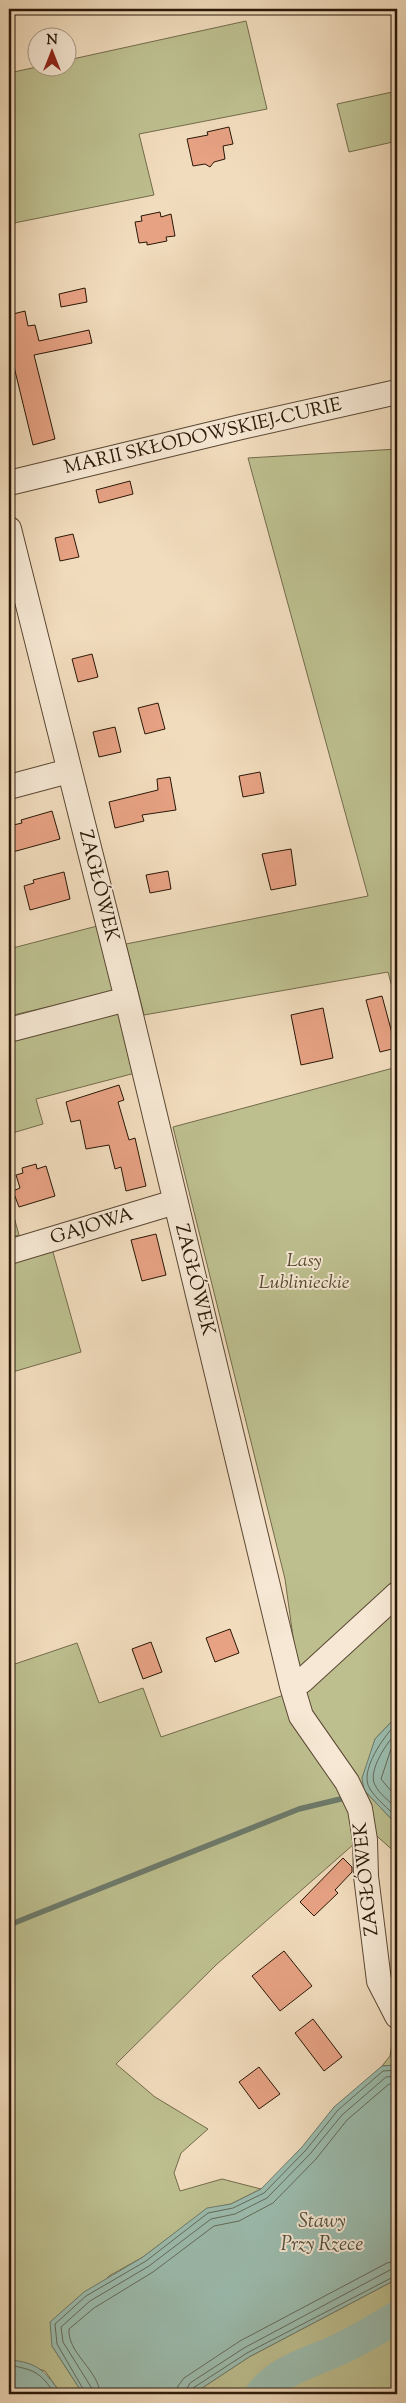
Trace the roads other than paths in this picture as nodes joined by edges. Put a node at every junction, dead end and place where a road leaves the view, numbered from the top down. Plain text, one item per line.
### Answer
1 (397, 392) edge
2 (9, 483) edge
3 (9, 529) edge
4 (69, 771) junction
5 (9, 787) edge
6 (127, 999) junction
7 (9, 1030) edge
8 (175, 1202) junction
9 (9, 1252) edge
10 (397, 1594) edge
11 (292, 1686) junction
12 (397, 2016) edge

1 - 2 street, MARII SKŁODOWSKIEJ-CURIE
3 - 4 street, ZAGŁÓWEK
4 - 5 street
4 - 6 street, ZAGŁÓWEK
6 - 7 street
6 - 8 street, ZAGŁÓWEK
8 - 9 street, GAJOWA
8 - 11 street, ZAGŁÓWEK
10 - 11 street
11 - 12 street, ZAGŁÓWEK

